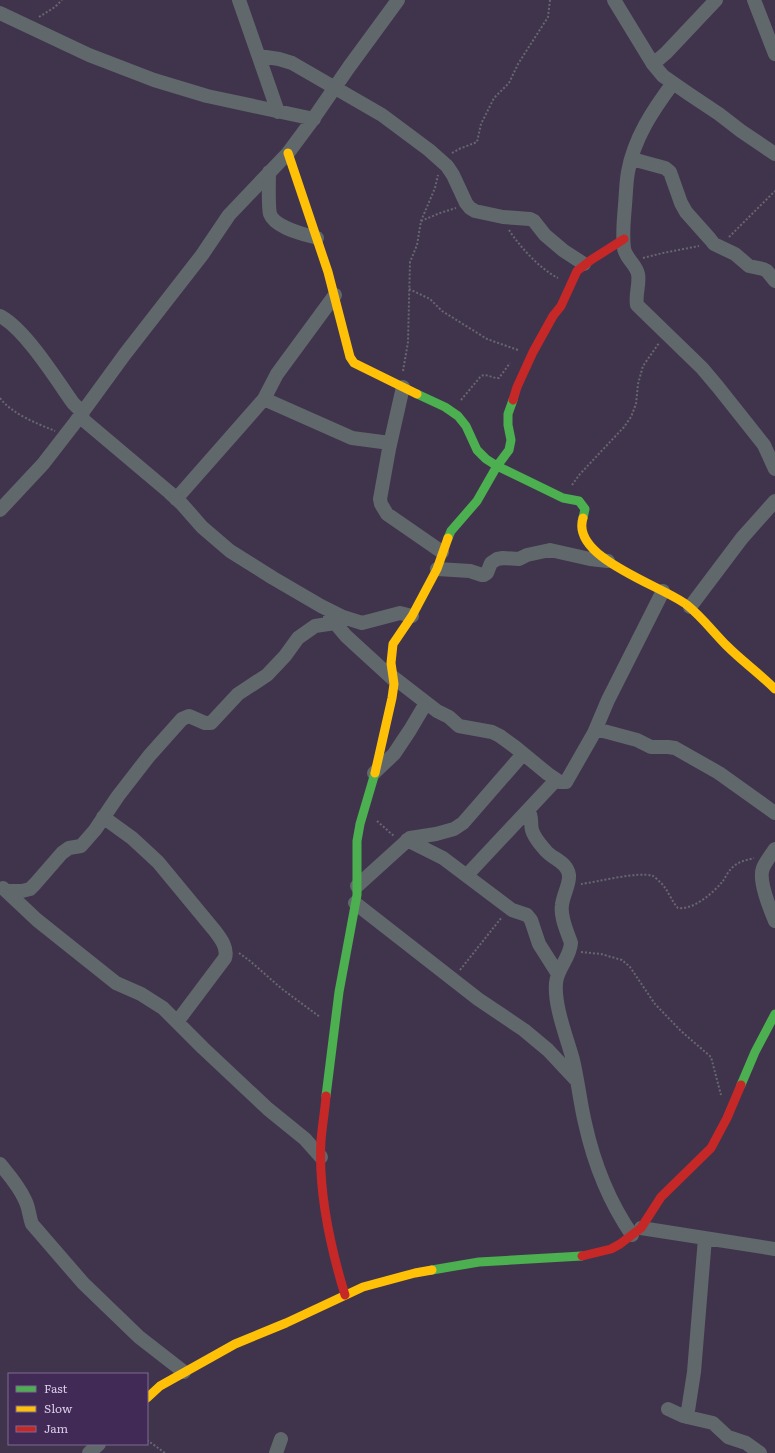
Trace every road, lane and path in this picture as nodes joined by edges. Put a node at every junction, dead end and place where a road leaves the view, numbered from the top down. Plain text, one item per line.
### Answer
1 (62, 0) edge
2 (239, 0) edge
3 (398, 0) edge
4 (550, 0) edge
5 (614, 0) edge
6 (716, 0) edge
7 (754, 0) edge
8 (0, 13) edge
9 (26, 25) junction
10 (775, 54) edge
11 (259, 56) junction
12 (653, 64) junction
13 (267, 79) junction
14 (673, 83) junction
15 (335, 88) junction
16 (256, 107) junction
17 (278, 112) junction
18 (314, 119) junction
19 (288, 153) junction
20 (775, 154) edge
21 (632, 159) junction
22 (443, 162) junction
23 (269, 172) junction
24 (775, 191) edge
25 (467, 205) junction
26 (499, 216) junction
27 (422, 221) junction
28 (317, 238) junction
29 (624, 239) junction
30 (717, 245) junction
31 (630, 262) junction
32 (584, 264) junction
33 (775, 282) edge
34 (571, 283) junction
35 (409, 289) junction
36 (335, 295) junction
37 (0, 316) edge
38 (666, 334) junction
39 (515, 356) dead end
40 (511, 362) dead end
41 (401, 386) junction
42 (0, 398) edge
43 (264, 399) junction
44 (453, 412) junction
45 (81, 414) junction
46 (66, 435) junction
47 (390, 443) junction
48 (774, 461) edge
49 (497, 466) junction
50 (564, 498) junction
51 (176, 499) junction
52 (775, 501) edge
53 (0, 510) edge
54 (442, 552) junction
55 (609, 561) junction
56 (437, 570) junction
57 (663, 591) junction
58 (321, 606) junction
59 (690, 607) junction
60 (412, 616) junction
61 (335, 623) junction
62 (393, 678) junction
63 (775, 689) edge
64 (426, 703) junction
65 (596, 729) junction
66 (523, 754) junction
67 (374, 773) junction
68 (556, 780) junction
69 (364, 810) junction
70 (528, 810) junction
71 (775, 813) edge
72 (103, 817) junction
73 (405, 842) junction
74 (775, 849) edge
75 (755, 857) dead end
76 (467, 874) junction
77 (357, 886) junction
78 (566, 887) junction
79 (4, 888) edge
80 (355, 903) junction
81 (509, 908) junction
82 (775, 920) edge
83 (223, 943) junction
84 (570, 951) junction
85 (558, 974) junction
86 (452, 979) junction
87 (775, 1014) edge
88 (177, 1022) junction
89 (335, 1027) junction
90 (577, 1081) junction
91 (722, 1099) dead end
92 (321, 1157) junction
93 (0, 1164) edge
94 (636, 1232) junction
95 (705, 1238) junction
96 (775, 1249) edge
97 (345, 1294) junction
98 (184, 1372) junction
99 (148, 1397) edge
100 (668, 1409) dead end
101 (688, 1417) junction
102 (281, 1438) dead end
103 (148, 1441) edge
104 (98, 1445) edge
105 (89, 1453) edge
106 (164, 1453) edge
107 (276, 1453) edge
108 (760, 1453) edge

1 - 9 path
2 - 11 street
3 - 15 street
4 - 22 path
5 - 12 street
6 - 12 street
7 - 10 street
8 - 9 street
9 - 16 street
11 - 13 street
11 - 15 street
12 - 14 street
13 - 16 street
13 - 17 street
14 - 20 street
14 - 21 street
15 - 18 street
15 - 22 street
16 - 17 street
17 - 18 street
18 - 19 street
19 - 23 street
19 - 28 street
21 - 29 street
21 - 30 street
22 - 25 street
22 - 27 path
23 - 28 street
23 - 45 street
24 - 30 path
25 - 26 street
25 - 27 path
26 - 32 street
26 - 34 path
27 - 35 path
28 - 36 street
29 - 31 street
29 - 32 street
30 - 31 path
30 - 33 street
31 - 38 street
32 - 34 street
34 - 49 street
35 - 39 path
35 - 41 path
36 - 41 street
36 - 43 street
37 - 45 street
38 - 48 street
38 - 50 path
40 - 44 path
41 - 44 street
41 - 47 street
42 - 46 path
43 - 47 street
43 - 51 street
44 - 49 street
45 - 46 street
45 - 51 street
46 - 53 street
47 - 54 street
49 - 50 street
49 - 54 street
50 - 55 street
51 - 58 street
52 - 59 street
54 - 56 street
55 - 56 street
55 - 57 street
56 - 60 street
57 - 59 street
57 - 65 street
58 - 60 street
58 - 61 street
59 - 63 street
60 - 62 street
61 - 62 street
61 - 72 street
62 - 64 street
62 - 67 street
64 - 66 street
64 - 67 street
65 - 68 street
65 - 71 street
66 - 68 street
66 - 73 street
67 - 69 street
68 - 70 street
69 - 73 path
69 - 77 street
70 - 76 street
70 - 78 street
72 - 79 street
72 - 83 street
73 - 76 street
73 - 77 street
74 - 82 street
75 - 78 path
76 - 81 street
77 - 80 street
78 - 84 street
79 - 88 street
80 - 86 street
80 - 89 street
81 - 85 street
81 - 86 path
83 - 88 street
83 - 89 path
84 - 85 street
84 - 91 path
85 - 90 street
86 - 90 street
87 - 94 street
88 - 92 street
89 - 92 street
90 - 94 street
92 - 97 street
93 - 98 street
94 - 95 street
94 - 97 street
95 - 96 street
95 - 101 street
97 - 98 street
98 - 99 street
100 - 101 street
101 - 108 street
102 - 107 street
103 - 106 path
104 - 105 street

